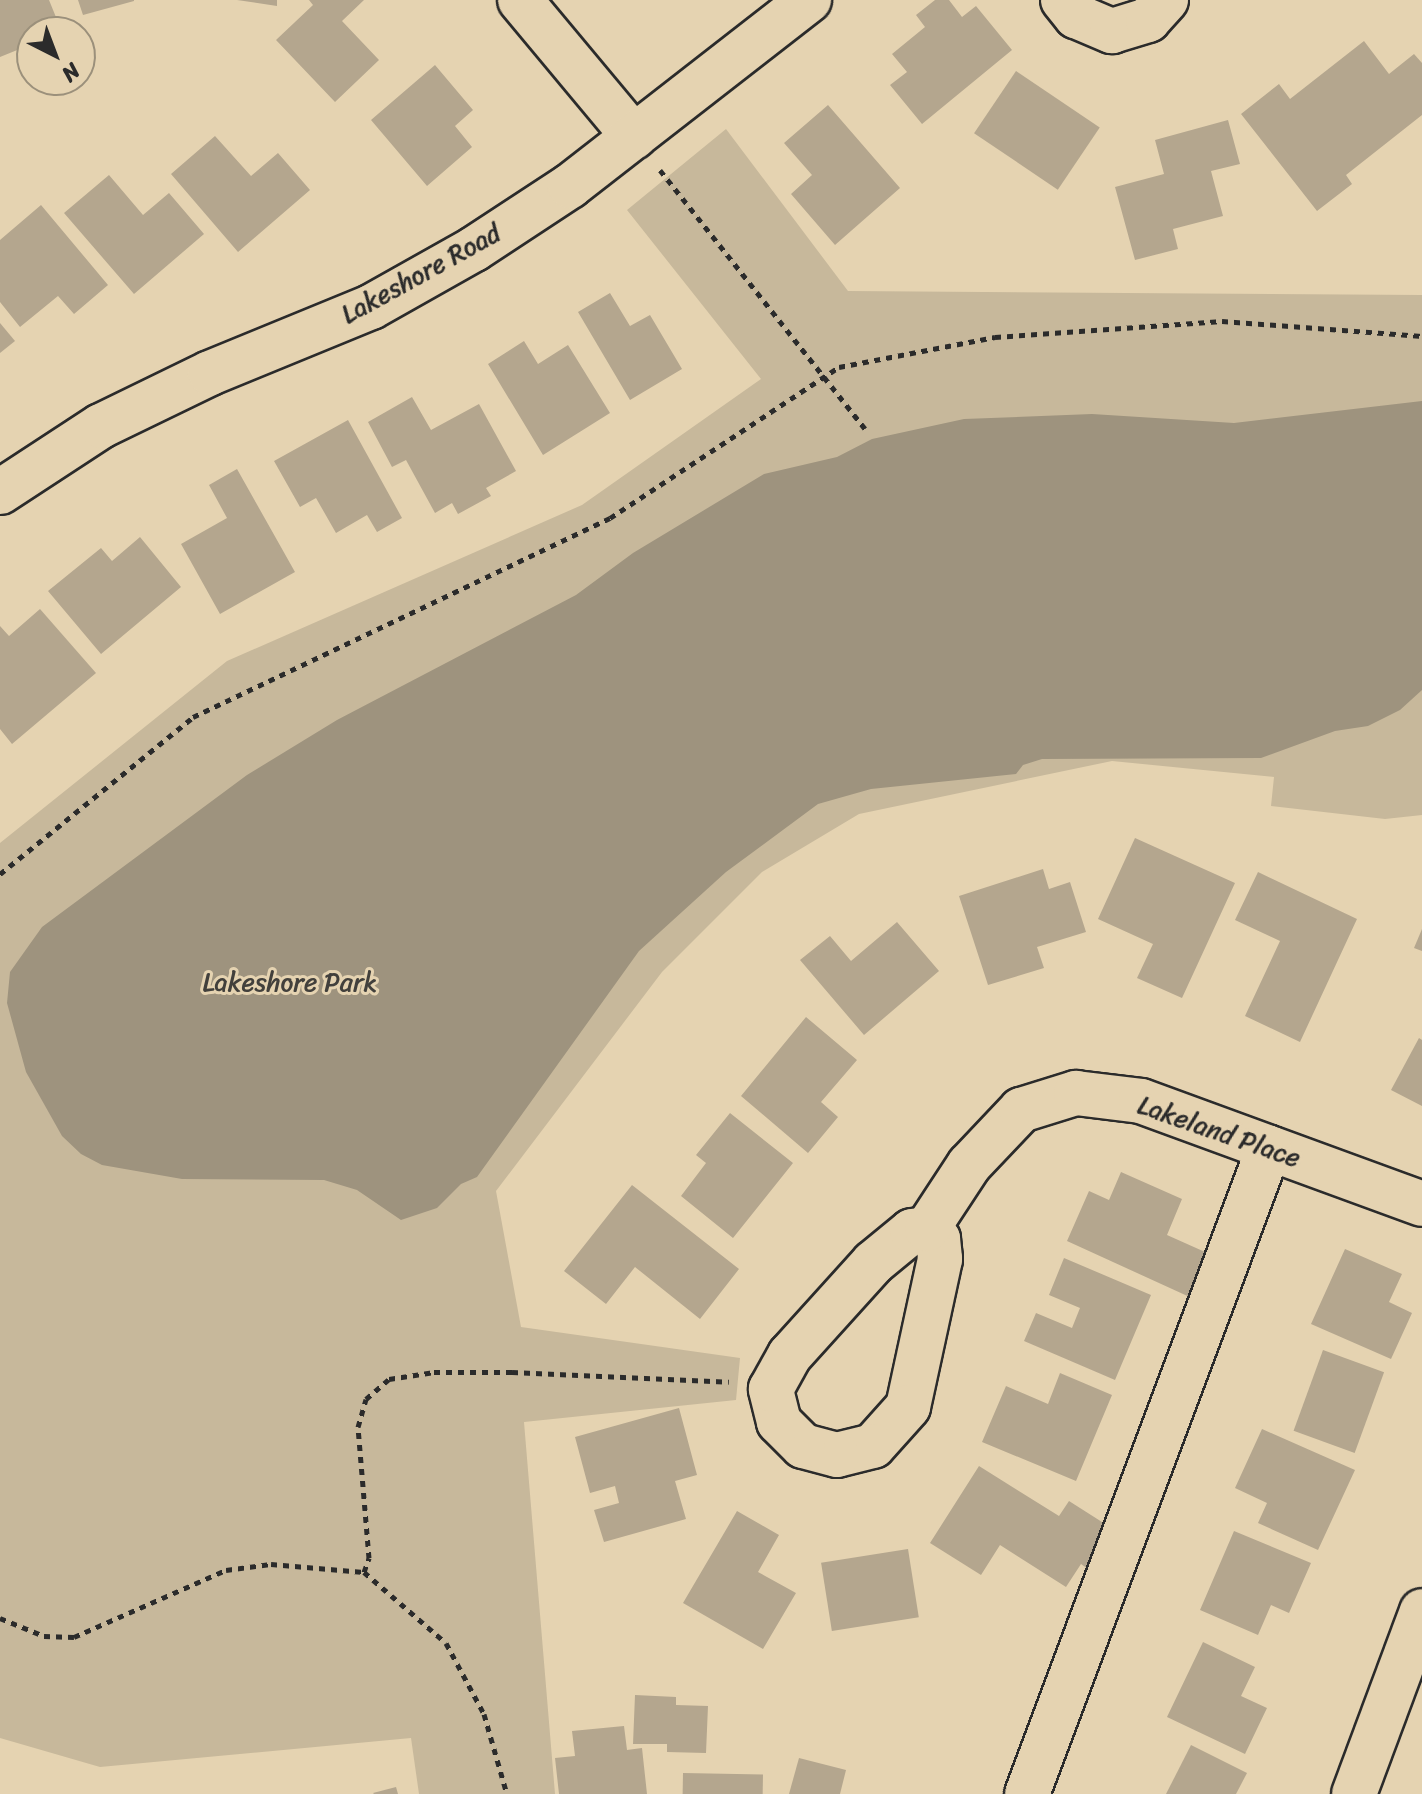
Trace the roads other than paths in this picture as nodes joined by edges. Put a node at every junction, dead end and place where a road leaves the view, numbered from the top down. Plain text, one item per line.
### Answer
1 (520, 0) edge
2 (809, 0) edge
3 (1063, 0) edge
4 (1166, 0) edge
5 (634, 137) junction
6 (0, 492) edge
7 (1269, 1148) junction
8 (1422, 1204) edge
9 (927, 1229) junction
10 (1422, 1611) edge
11 (1027, 1794) edge
12 (1354, 1794) edge

1 - 5 street
2 - 5 street, Lakeshore Road
3 - 4 street
5 - 6 street, Lakeshore Road
7 - 8 street, Lakeland Place
7 - 9 street, Lakeland Place
7 - 11 street
9 - 9 street, Lakeland Place
10 - 12 street

